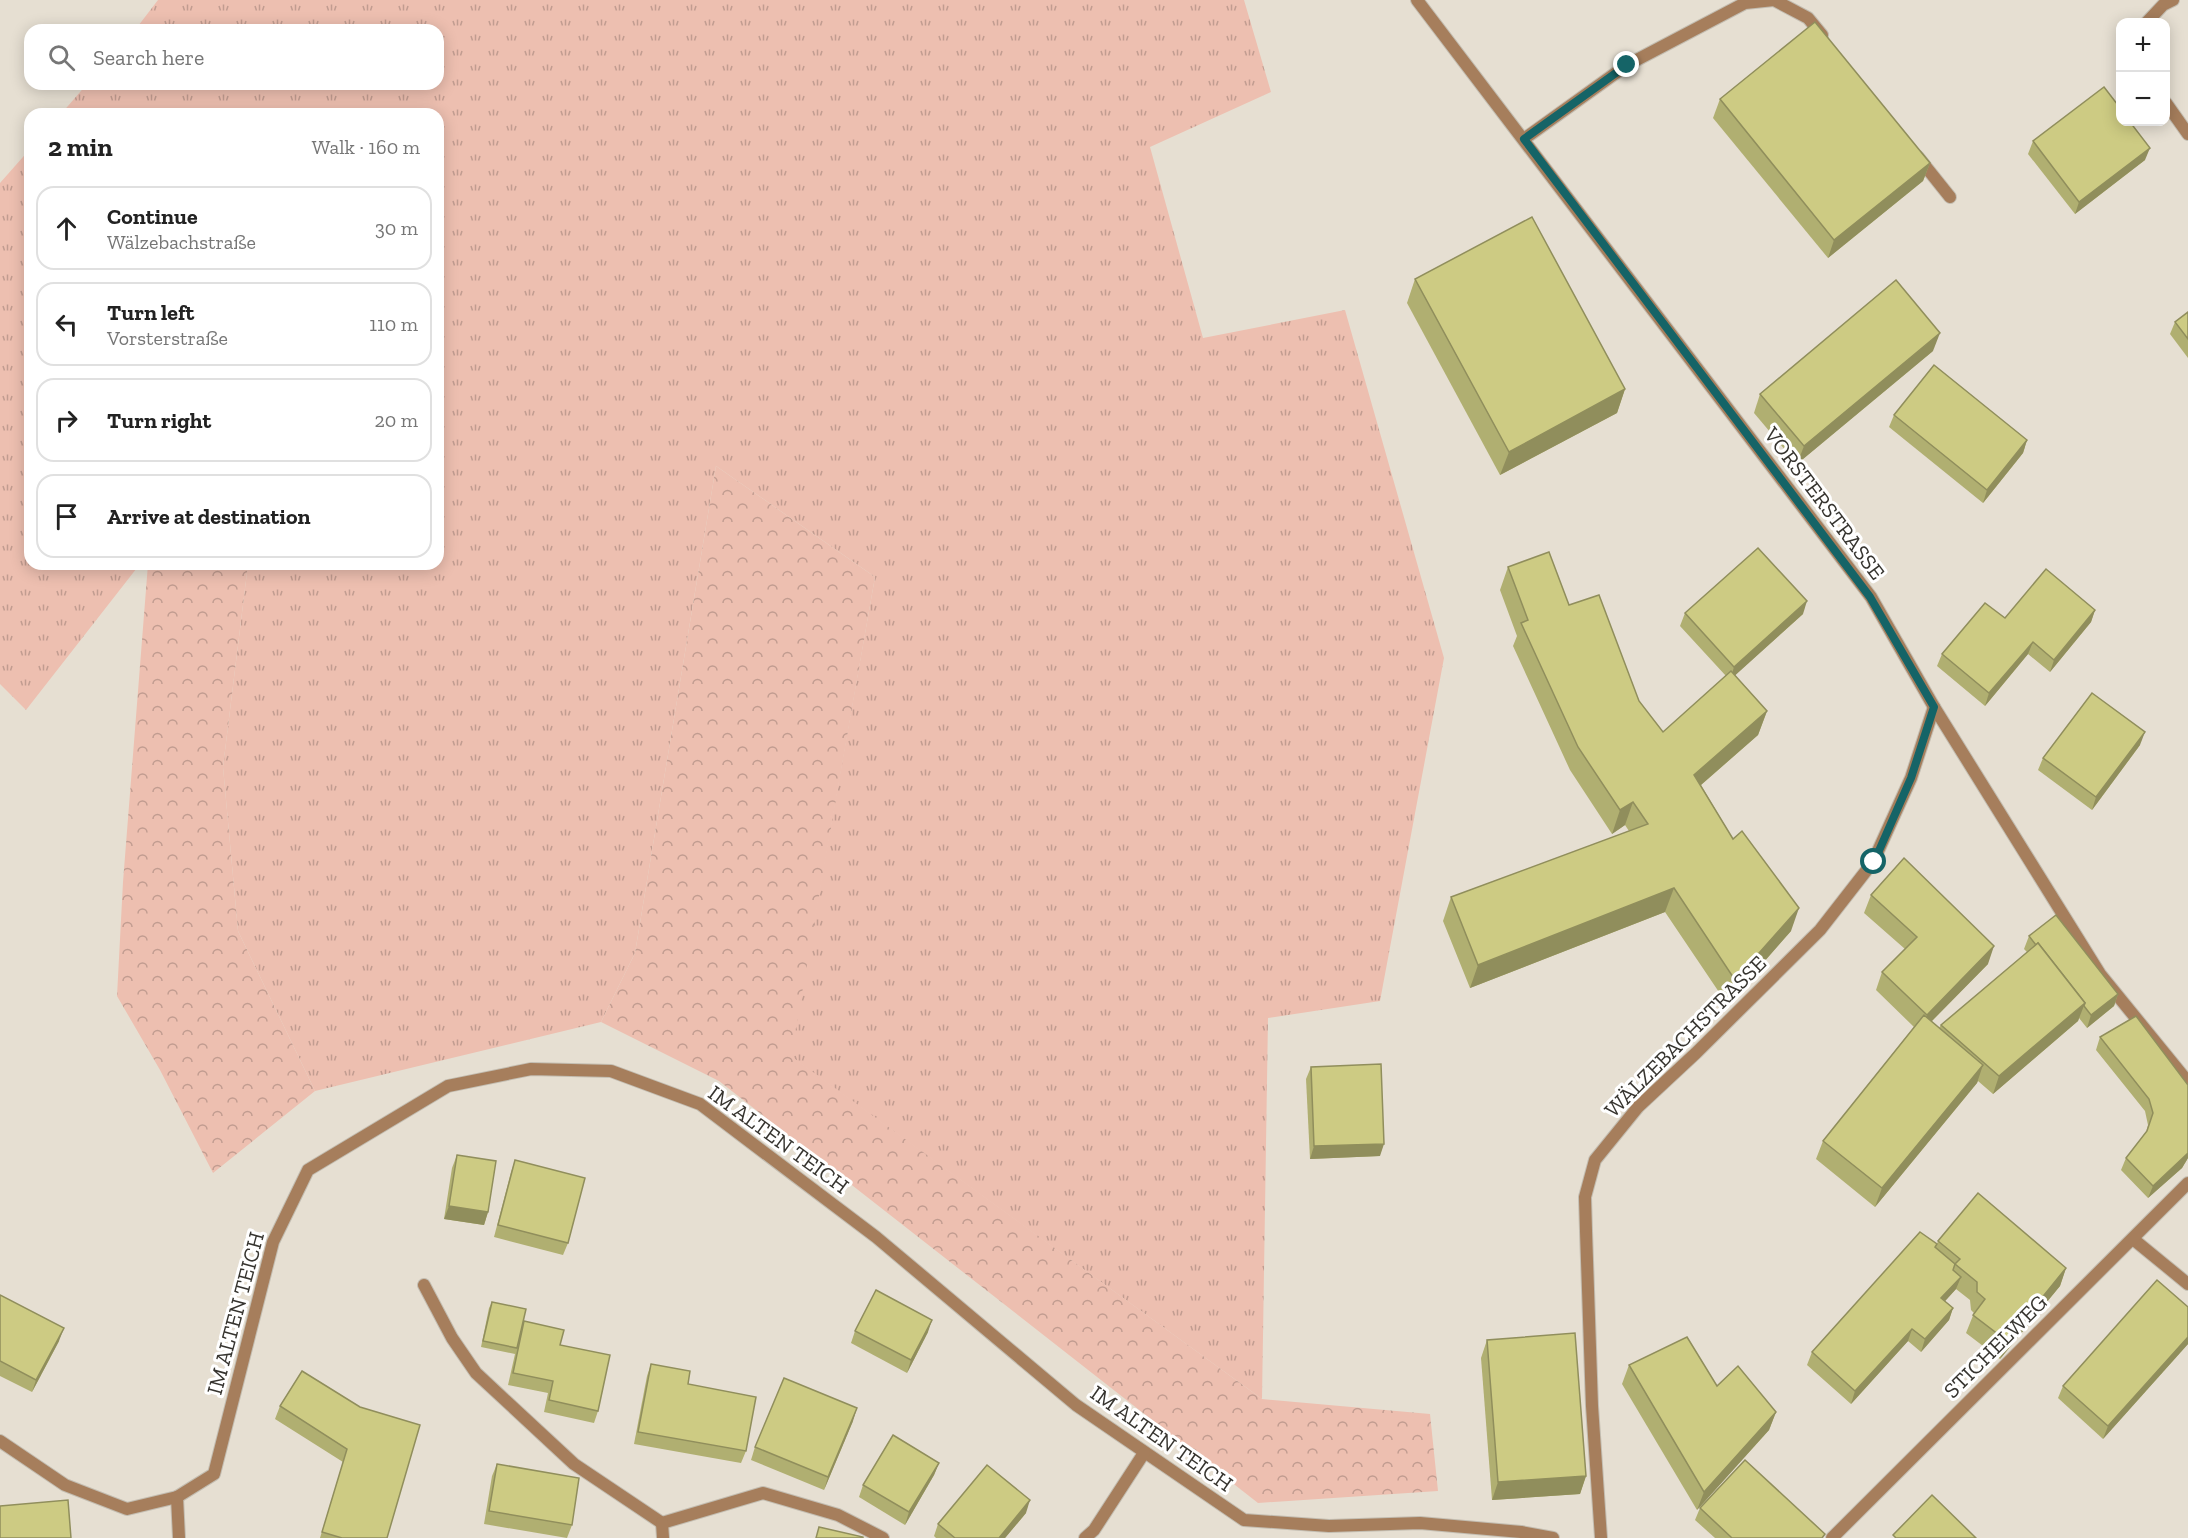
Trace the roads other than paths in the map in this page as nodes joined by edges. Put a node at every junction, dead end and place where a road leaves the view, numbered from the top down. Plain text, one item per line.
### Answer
1 (1417, 0) edge
2 (2173, 0) edge
3 (2151, 18) edge
4 (1830, 45) edge
5 (2170, 109) edge
6 (2188, 134) edge
7 (1524, 139) junction
8 (1907, 143) edge
9 (1950, 197) dead end
10 (1934, 707) junction
11 (2188, 1082) edge
12 (2188, 1183) edge
13 (2133, 1239) junction
14 (2188, 1284) edge
15 (424, 1285) dead end
16 (0, 1441) edge
17 (1144, 1453) junction
18 (177, 1497) junction
19 (663, 1523) junction
20 (179, 1538) edge
21 (663, 1538) edge
22 (883, 1538) edge
23 (1085, 1538) edge
24 (1553, 1538) edge
25 (1601, 1538) edge
26 (1832, 1538) edge

1 - 7 street, VORSTERSTRASSE
2 - 3 street
4 - 7 street
5 - 6 street
7 - 10 street, VORSTERSTRASSE
8 - 9 street
10 - 11 street, VORSTERSTRASSE
10 - 25 street, WÄLZEBACHSTRASSE
12 - 13 street, STICHELWEG
13 - 14 street
13 - 26 street, STICHELWEG
15 - 19 street
16 - 18 street, IM ALTEN TEICH
17 - 18 street, IM ALTEN TEICH
17 - 23 street
17 - 24 street, IM ALTEN TEICH
18 - 20 street
19 - 21 street
19 - 22 street

